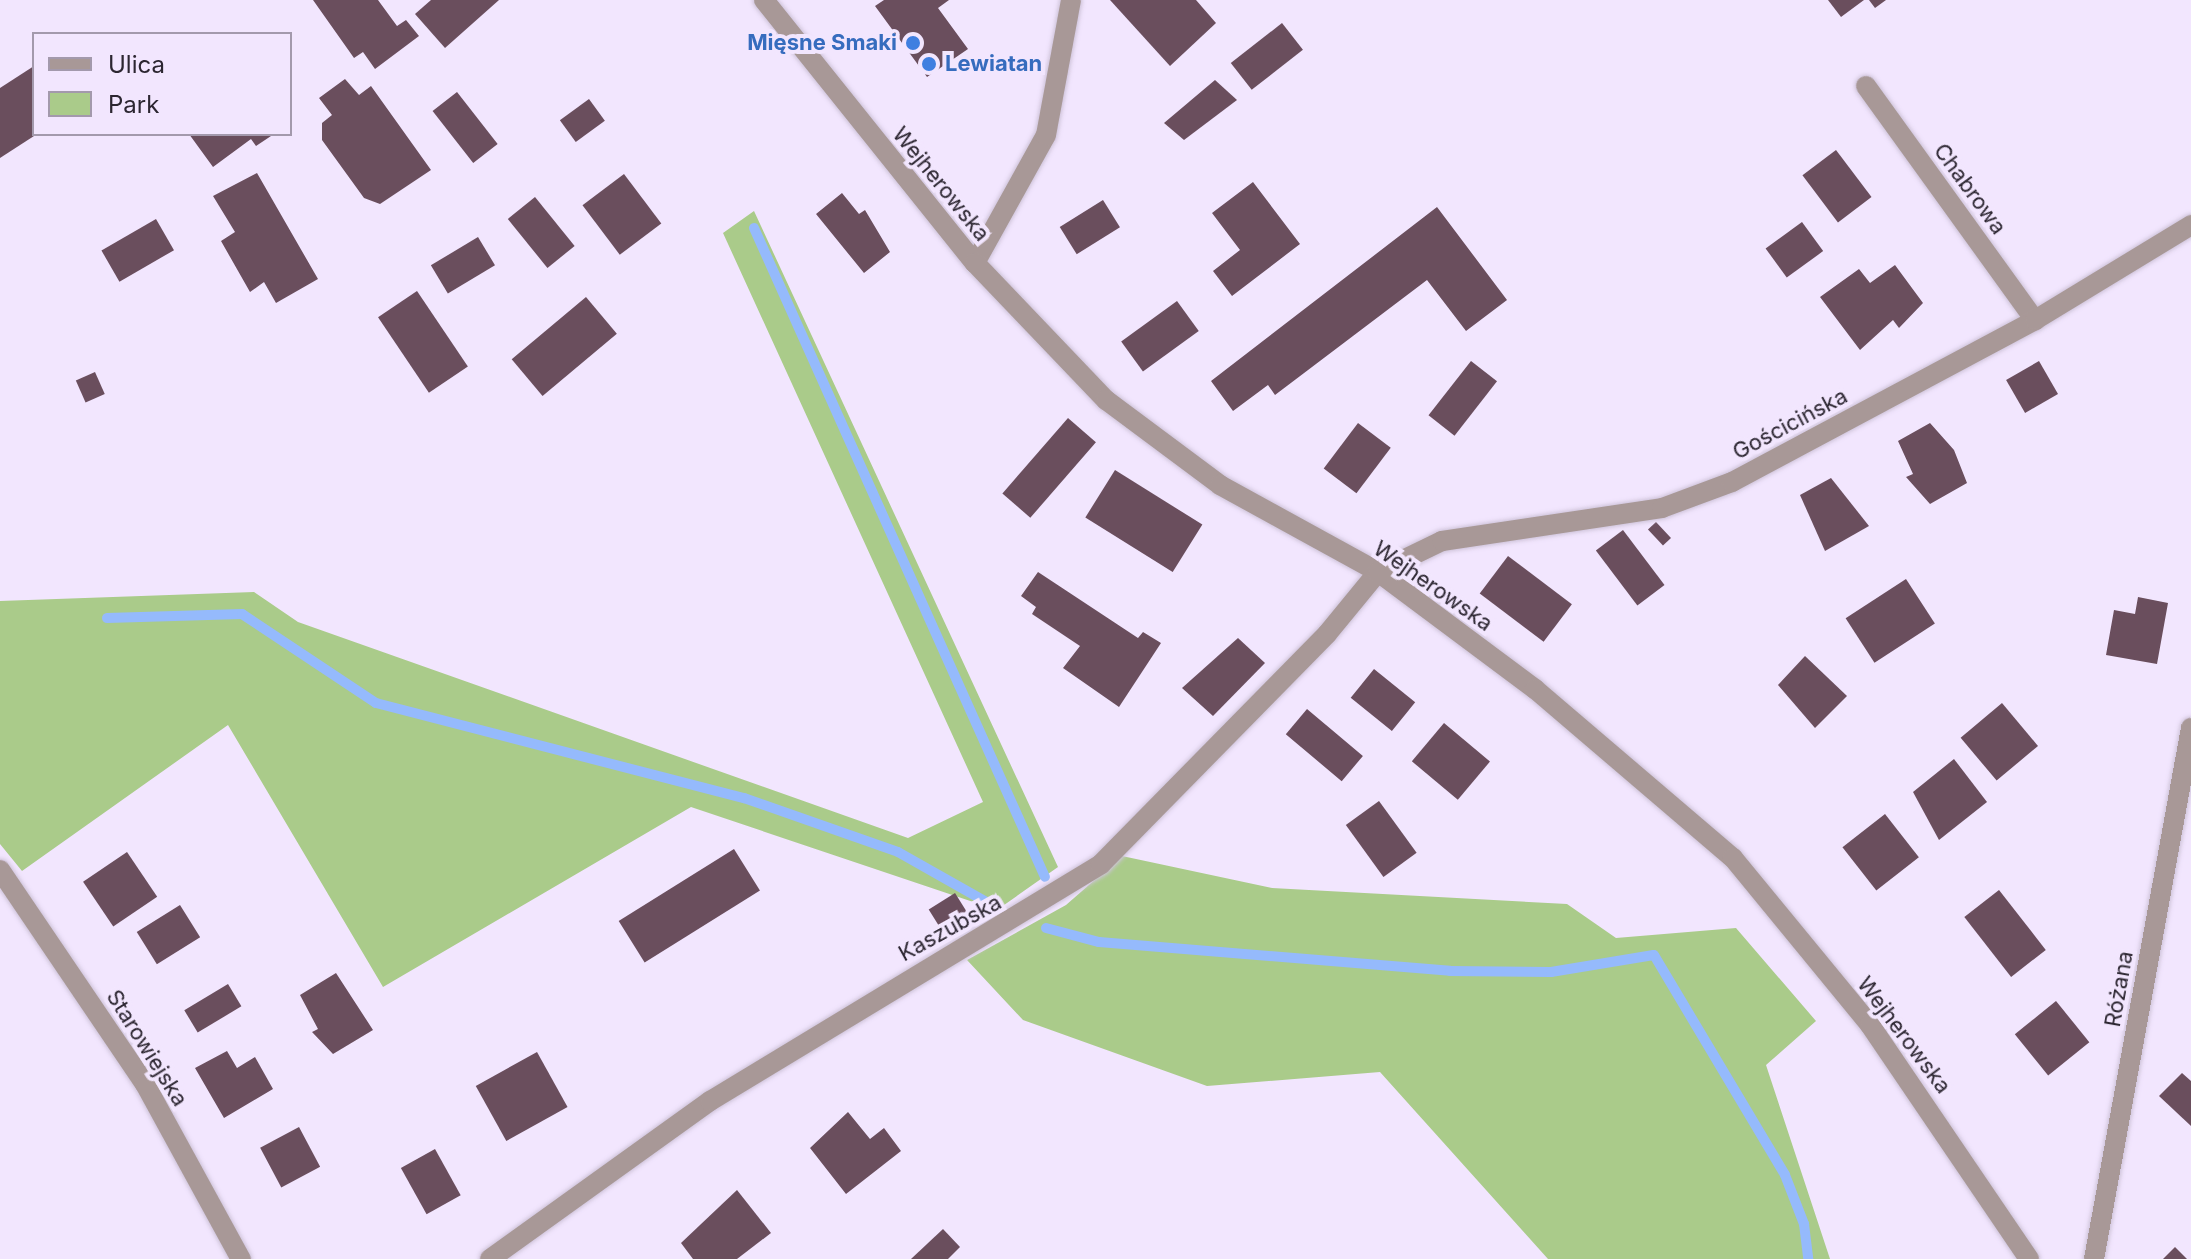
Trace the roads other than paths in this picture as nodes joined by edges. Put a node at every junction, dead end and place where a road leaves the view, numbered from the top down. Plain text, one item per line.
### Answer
1 (764, 0) edge
2 (1071, 0) edge
3 (1866, 86) dead end
4 (2191, 225) edge
5 (975, 263) junction
6 (2035, 320) junction
7 (1378, 572) junction
8 (2191, 728) edge
9 (0, 870) edge
10 (241, 1259) edge
11 (490, 1259) edge
12 (2029, 1259) edge
13 (2094, 1259) edge

1 - 5 street, Wejherowska
2 - 5 street
3 - 6 street, Chabrowa
4 - 6 street, Gościcińska
5 - 7 street, Wejherowska
6 - 7 street, Gościcińska
7 - 11 street, Kaszubska
7 - 12 street, Wejherowska
8 - 13 street, Różana
9 - 10 street, Starowiejska

